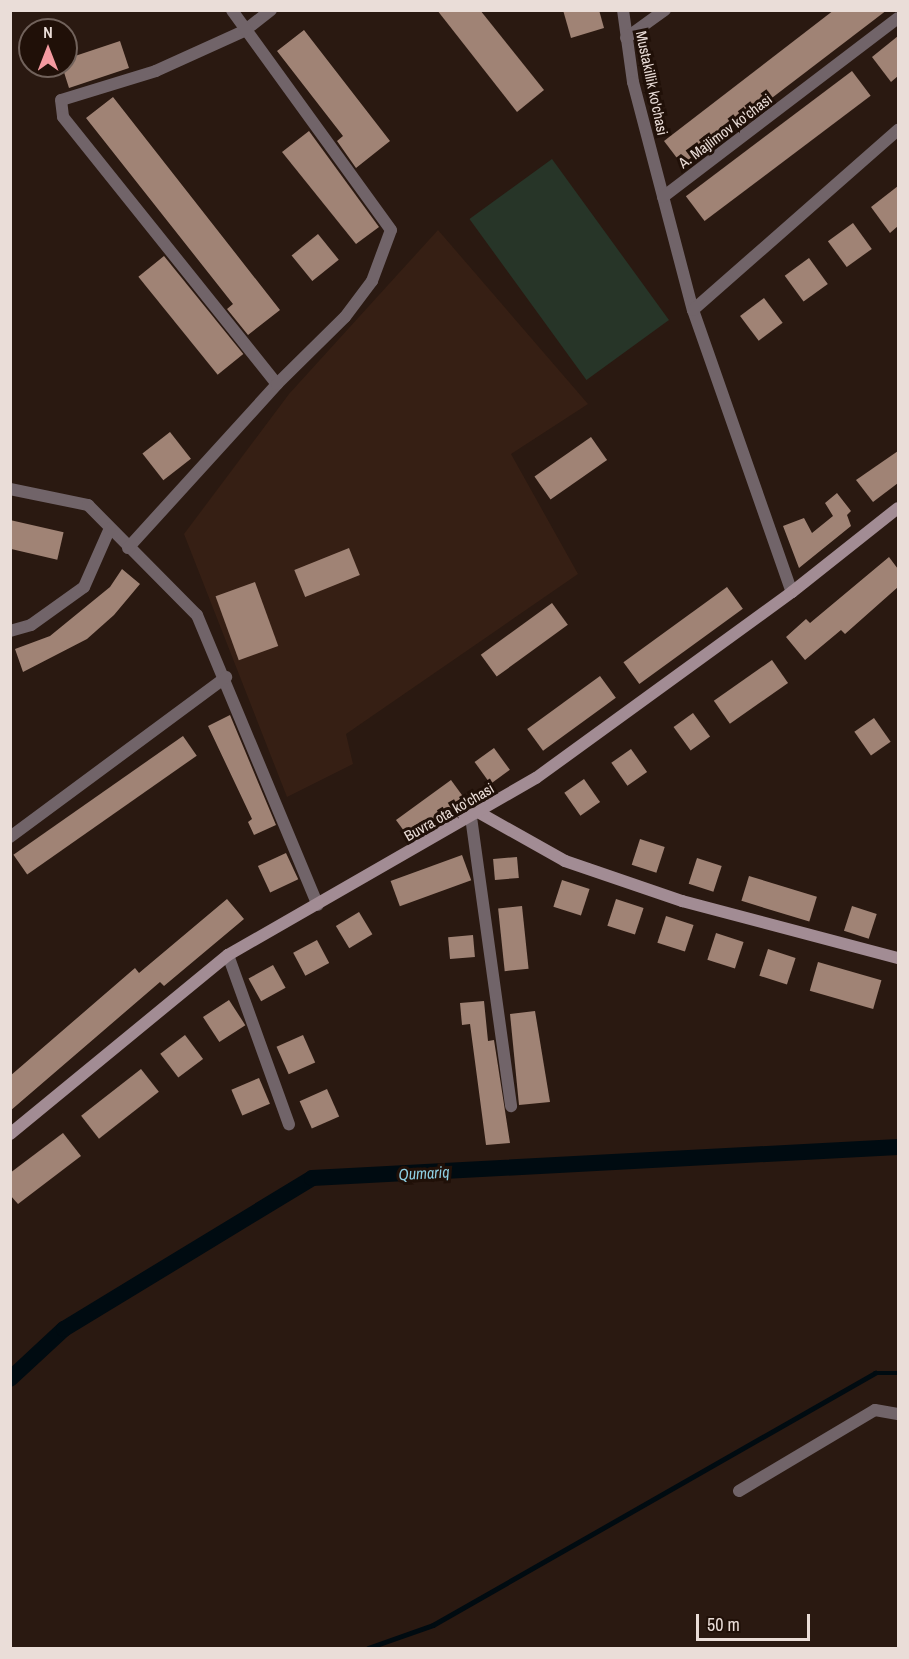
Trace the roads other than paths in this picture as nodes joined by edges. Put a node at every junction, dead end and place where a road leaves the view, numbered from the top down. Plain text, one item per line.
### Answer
1 (232, 10) edge
2 (271, 10) edge
3 (623, 10) edge
4 (665, 10) edge
5 (898, 18) edge
6 (244, 31) junction
7 (626, 38) junction
8 (898, 130) edge
9 (663, 197) junction
10 (693, 310) junction
11 (277, 384) junction
12 (10, 489) edge
13 (898, 508) edge
14 (110, 528) junction
15 (128, 549) junction
16 (792, 592) junction
17 (10, 631) edge
18 (226, 677) junction
19 (475, 815) junction
20 (10, 837) edge
21 (318, 905) junction
22 (228, 955) junction
23 (898, 958) edge
24 (511, 1106) dead end
25 (289, 1124) dead end
26 (10, 1134) edge
27 (898, 1414) edge
28 (739, 1491) dead end

1 - 6 street
2 - 6 street
3 - 7 street, Mustakillik ko'chasi
4 - 7 street
5 - 9 street, A. Majlimov ko'chasi
6 - 11 street
6 - 11 street
7 - 9 street, Mustakillik ko'chasi
8 - 10 street
9 - 10 street
10 - 16 street
11 - 15 street
12 - 14 street
13 - 16 main road, Buvra ota ko'chasi
14 - 15 street
14 - 17 street
15 - 18 street
16 - 19 main road, Buvra ota ko'chasi
18 - 20 street
18 - 21 street
19 - 21 main road, Buvra ota ko'chasi
19 - 23 main road
19 - 24 street
21 - 22 main road, Buvra ota ko'chasi
22 - 25 street
22 - 26 main road, Buvra ota ko'chasi
27 - 28 street

